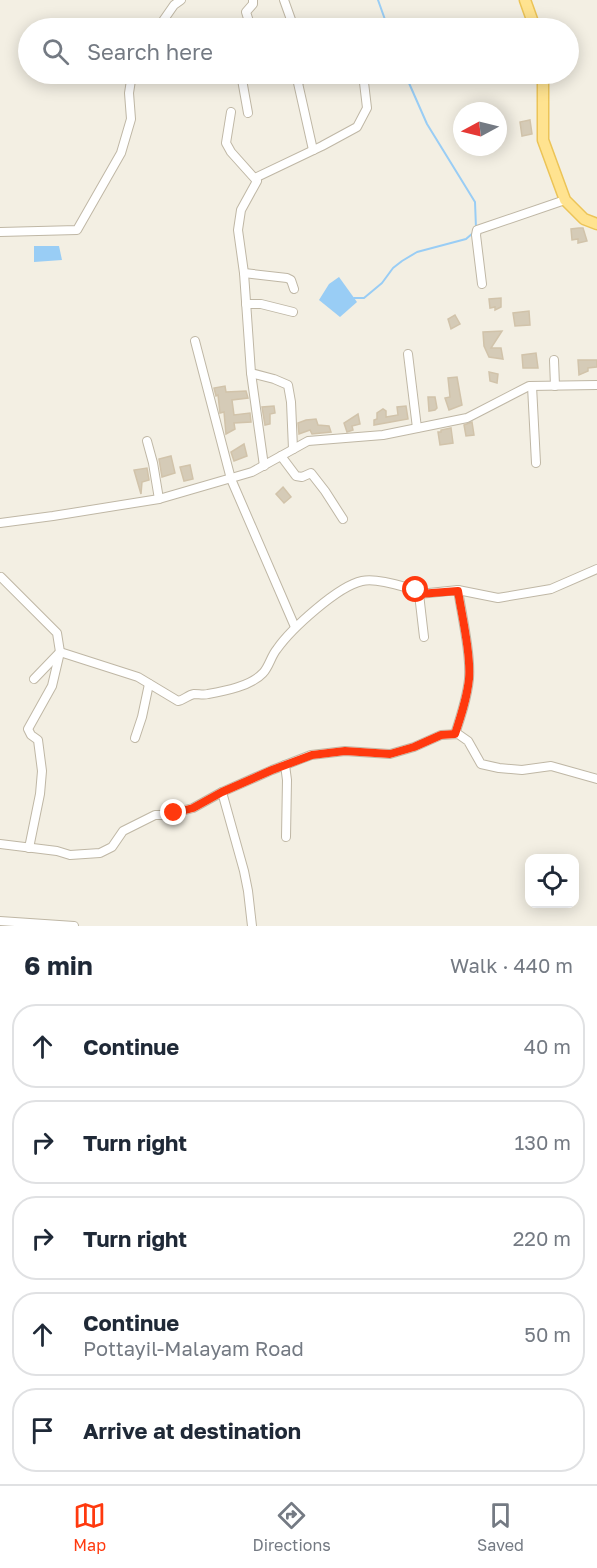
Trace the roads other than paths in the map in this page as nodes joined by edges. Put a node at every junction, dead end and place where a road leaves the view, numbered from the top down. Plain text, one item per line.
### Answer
1 (181, 0) edge
2 (253, 0) edge
3 (284, 0) edge
4 (525, 0) edge
5 (165, 18) edge
6 (248, 18) edge
7 (290, 18) edge
8 (531, 18) edge
9 (130, 84) edge
10 (243, 84) edge
11 (298, 84) edge
12 (364, 84) edge
13 (543, 84) edge
14 (231, 112) dead end
15 (248, 113) dead end
16 (313, 150) junction
17 (255, 178) junction
18 (565, 200) junction
19 (597, 224) edge
20 (0, 232) edge
21 (244, 273) junction
22 (482, 284) dead end
23 (294, 289) dead end
24 (246, 304) junction
25 (293, 312) dead end
26 (195, 341) dead end
27 (408, 354) dead end
28 (554, 360) dead end
29 (251, 373) junction
30 (597, 385) edge
31 (532, 386) junction
32 (555, 386) junction
33 (417, 428) junction
34 (147, 441) dead end
35 (293, 449) junction
36 (280, 456) junction
37 (536, 463) dead end
38 (264, 466) junction
39 (231, 479) junction
40 (159, 499) junction
41 (343, 519) dead end
42 (0, 523) edge
43 (597, 569) edge
44 (0, 577) edge
45 (458, 591) junction
46 (419, 594) junction
47 (295, 627) junction
48 (424, 637) dead end
49 (60, 652) junction
50 (34, 679) dead end
51 (149, 684) junction
52 (455, 734) junction
53 (135, 738) dead end
54 (285, 765) junction
55 (597, 779) edge
56 (222, 792) junction
57 (286, 837) dead end
58 (0, 844) edge
59 (29, 848) junction
60 (0, 921) edge
61 (74, 926) edge
62 (252, 926) edge

1 - 5 street
2 - 6 street
3 - 7 street
4 - 8 main road
9 - 20 street
10 - 15 street
11 - 16 street
12 - 16 street
13 - 18 main road
14 - 17 street
16 - 17 street
17 - 21 street
18 - 19 main road
18 - 22 street
21 - 23 street
21 - 24 street
24 - 25 street
24 - 29 street
26 - 39 street
27 - 33 street
28 - 32 street
29 - 35 street
29 - 38 street
30 - 32 street
31 - 32 street
31 - 33 street
31 - 37 street
33 - 35 street
34 - 40 street
35 - 36 street
36 - 38 street
36 - 41 street
38 - 39 street
39 - 40 street
39 - 47 street
40 - 42 street
43 - 45 street
44 - 49 street
45 - 46 street
45 - 52 street
46 - 47 street
46 - 48 street
47 - 51 street
49 - 50 street
49 - 51 street
49 - 59 street
51 - 53 street
52 - 54 street
52 - 55 street
54 - 56 street
54 - 57 street
56 - 59 street
56 - 62 street
58 - 59 street
60 - 61 street

